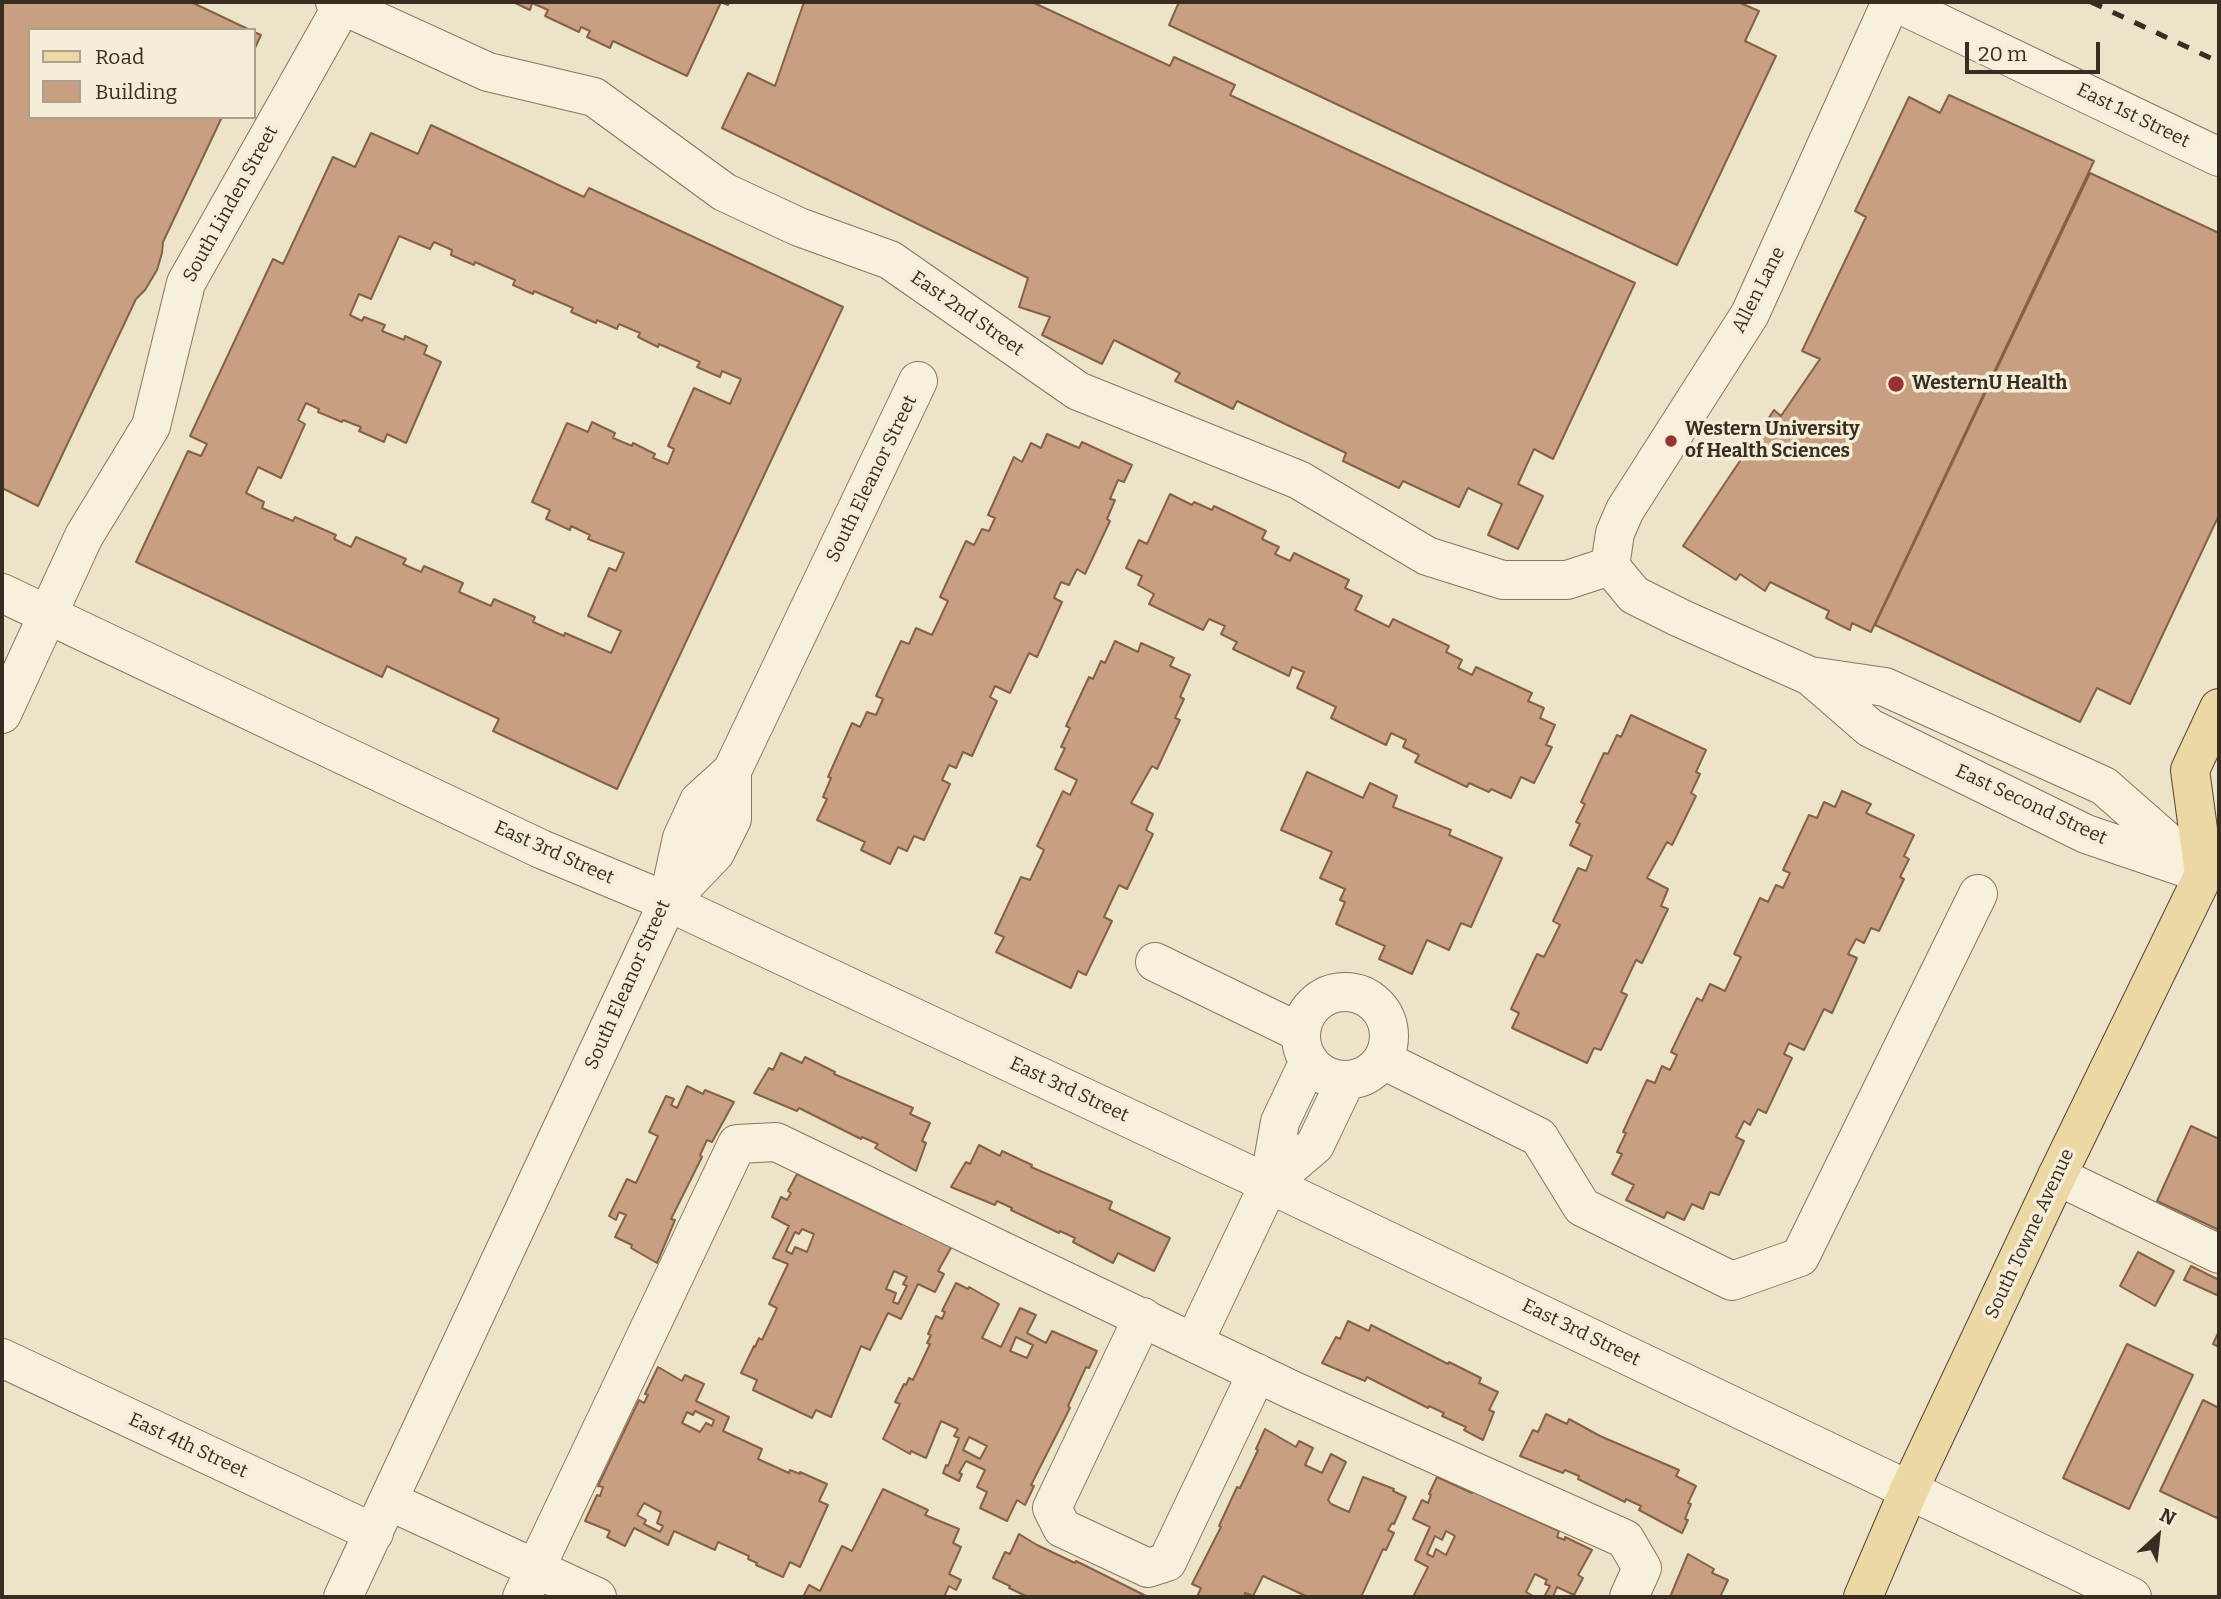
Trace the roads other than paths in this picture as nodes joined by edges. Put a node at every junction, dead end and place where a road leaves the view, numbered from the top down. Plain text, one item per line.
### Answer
1 (1893, 2) edge
2 (339, 4) edge
3 (2219, 157) edge
4 (918, 381) dead end
5 (1611, 566) junction
6 (2, 593) edge
7 (49, 614) junction
8 (1810, 676) junction
9 (2219, 708) edge
10 (2, 714) edge
11 (2214, 872) edge
12 (1978, 894) dead end
13 (668, 902) junction
14 (1155, 962) dead end
15 (1305, 1047) junction
16 (1383, 1060) junction
17 (1346, 1080) junction
18 (2057, 1176) junction
19 (1269, 1184) junction
20 (2219, 1254) edge
21 (1143, 1317) junction
22 (1194, 1342) junction
23 (2, 1359) edge
24 (1257, 1373) junction
25 (1909, 1490) junction
26 (382, 1517) junction
27 (528, 1583) edge
28 (343, 1597) edge
29 (597, 1597) edge
30 (1629, 1597) edge
31 (1863, 1597) edge
32 (2132, 1597) edge

1 - 3 street, East 1st Street
1 - 5 street, Allen Lane
2 - 5 street, East 2nd Street
2 - 7 street, South Linden Street
4 - 13 street, South Eleanor Street
5 - 8 street, East Second Street
6 - 7 street, East 3rd Street
7 - 10 street, South Linden Street
7 - 13 street, East 3rd Street
8 - 11 street, East Second Street
8 - 11 street, East Second Street
9 - 11 main road
11 - 18 main road, South Towne Avenue
12 - 16 street
13 - 19 street, East 3rd Street
13 - 26 street, South Eleanor Street
14 - 15 street
15 - 16 street
15 - 17 street
15 - 19 street
16 - 17 street
17 - 19 street
18 - 20 street
18 - 25 main road, South Towne Avenue
19 - 22 street
19 - 25 street, East 3rd Street
21 - 22 street
21 - 24 street
21 - 27 street
22 - 24 street
23 - 26 street, East 4th Street
24 - 30 street
25 - 31 main road, South Towne Avenue
25 - 32 street, East 3rd Street
26 - 27 street, East 4th Street
26 - 28 street, South Eleanor Street
27 - 29 street, East 4th Street

